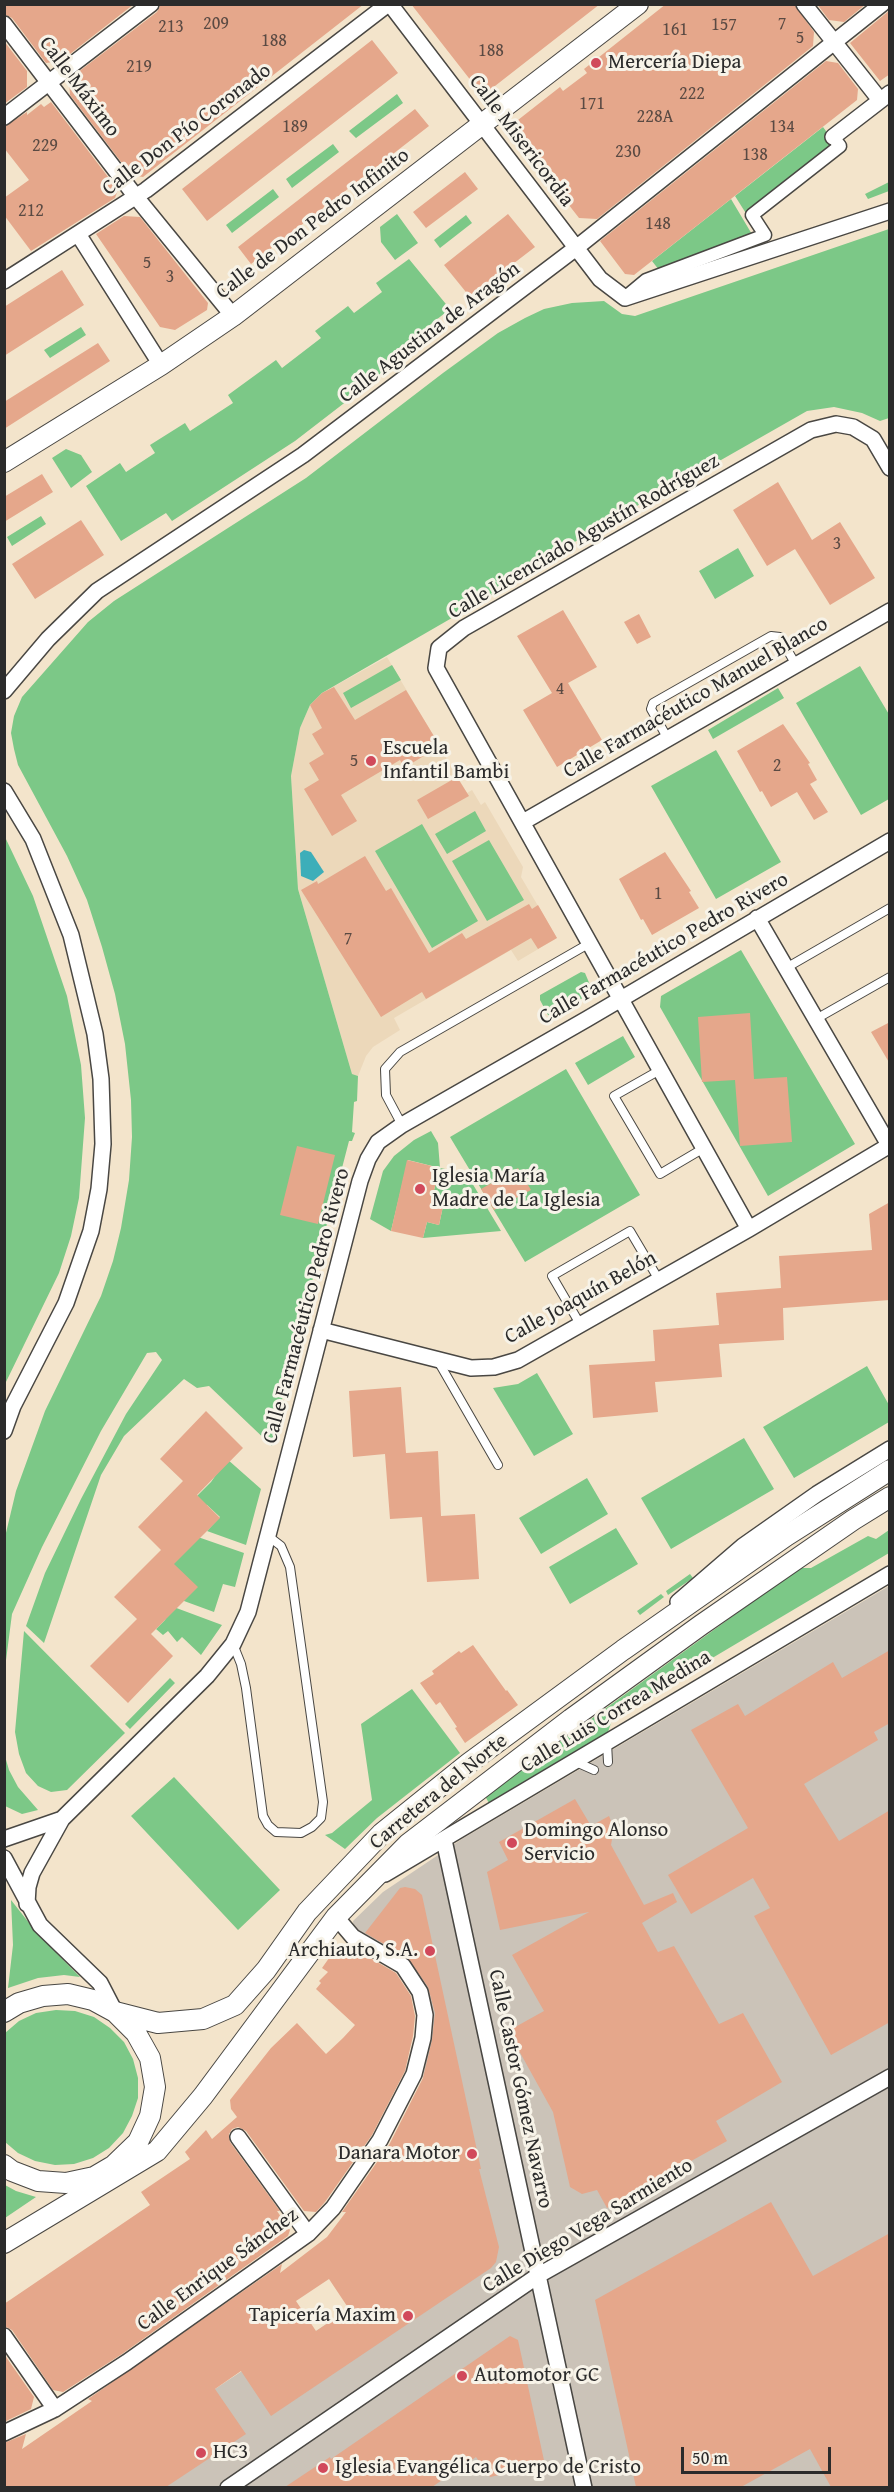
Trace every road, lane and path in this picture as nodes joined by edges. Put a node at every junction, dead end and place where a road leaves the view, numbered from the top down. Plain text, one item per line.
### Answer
1 (151, 4) edge
2 (389, 4) edge
3 (638, 4) edge
4 (804, 4) edge
5 (882, 4) edge
6 (4, 24) edge
7 (834, 42) junction
8 (50, 82) junction
9 (885, 96) edge
10 (4, 117) edge
11 (482, 125) junction
12 (833, 137) joint
13 (136, 196) junction
14 (890, 211) edge
15 (78, 234) junction
16 (576, 248) junction
17 (4, 282) edge
18 (625, 298) junction
19 (233, 316) junction
20 (161, 365) junction
21 (4, 462) edge
22 (890, 468) edge
23 (890, 611) edge
24 (796, 665) junction
25 (4, 692) edge
26 (668, 738) junction
27 (4, 791) edge
28 (523, 822) junction
29 (890, 841) edge
30 (890, 908) edge
31 (757, 918) junction
32 (590, 943) junction
33 (786, 968) junction
34 (890, 976) edge
35 (621, 999) junction
36 (816, 1019) junction
37 (660, 1070) junction
38 (402, 1125) junction
39 (889, 1145) edge
40 (704, 1148) junction
41 (749, 1229) junction
42 (659, 1280) junction
43 (580, 1324) junction
44 (321, 1330) junction
45 (437, 1360) junction
46 (4, 1431) edge
47 (890, 1449) edge
48 (498, 1466) dead end
49 (890, 1470) edge
50 (890, 1497) edge
51 (268, 1536) junction
52 (890, 1574) edge
53 (233, 1644) junction
54 (623, 1650) junction
55 (607, 1742) junction
56 (575, 1761) junction
57 (608, 1762) dead end
58 (594, 1770) dead end
59 (62, 1820) junction
60 (4, 1826) edge
61 (28, 1830) junction
62 (4, 1839) edge
63 (444, 1840) junction
64 (4, 1858) edge
65 (365, 1887) junction
66 (27, 1904) junction
67 (336, 1917) junction
68 (4, 2012) edge
69 (116, 2012) junction
70 (890, 2077) edge
71 (186, 2117) junction
72 (238, 2138) dead end
73 (118, 2163) junction
74 (4, 2165) edge
75 (56, 2214) junction
76 (308, 2234) junction
77 (4, 2243) edge
78 (539, 2275) junction
79 (4, 2336) edge
80 (55, 2409) junction
81 (4, 2433) edge
82 (228, 2487) edge
83 (584, 2487) edge

1 - 8 street
2 - 11 street, Calle Misericordia
2 - 13 street, Calle Don Pío Coronado
3 - 11 street, Calle de Don Pedro Infinito
4 - 7 street
5 - 7 street, Calle Agustina de Aragón
6 - 8 street, Calle Máximo
7 - 9 street
7 - 16 street, Calle Agustina de Aragón
8 - 10 street
8 - 13 street, Calle Máximo
9 - 12 street
11 - 16 street, Calle Misericordia
11 - 19 street, Calle de Don Pedro Infinito
12 - 18 street
13 - 15 street, Calle Don Pío Coronado
13 - 19 street, Calle Máximo
14 - 18 street
15 - 17 street, Calle Don Pío Coronado
15 - 20 street
16 - 18 street, Calle Misericordia
16 - 25 street, Calle Agustina de Aragón
19 - 20 street, Calle de Don Pedro Infinito
20 - 21 street, Calle de Don Pedro Infinito
22 - 28 street, Calle Licenciado Agustín Rodríguez
23 - 24 street, Calle Farmacéutico Manuel Blanco
24 - 26 street, Calle Farmacéutico Manuel Blanco
24 - 26 lane
26 - 28 street, Calle Farmacéutico Manuel Blanco
27 - 46 street
28 - 32 street, Calle Licenciado Agustín Rodríguez
29 - 31 street, Calle Farmacéutico Pedro Rivero
30 - 33 lane
31 - 33 street, Calle Joaquín Belón
31 - 35 street, Calle Farmacéutico Pedro Rivero
32 - 35 street, Calle Licenciado Agustín Rodríguez
32 - 38 lane
33 - 36 street, Calle Joaquín Belón
34 - 36 lane
35 - 37 street
35 - 38 street, Calle Farmacéutico Pedro Rivero
36 - 39 street, Calle Joaquín Belón
37 - 40 street
37 - 40 lane
38 - 44 street, Calle Farmacéutico Pedro Rivero
39 - 41 street, Calle Joaquín Belón
40 - 41 street
41 - 42 street, Calle Joaquín Belón
42 - 43 street, Calle Joaquín Belón
42 - 43 lane
43 - 45 street, Calle Joaquín Belón
44 - 45 street, Calle Joaquín Belón
44 - 51 street, Calle Farmacéutico Pedro Rivero
45 - 48 lane
47 - 54 street, Carretera del Norte
49 - 54 street, Carretera del Norte
50 - 65 street, Carretera del Norte
51 - 53 street, Calle Farmacéutico Pedro Rivero
51 - 53 lane
52 - 55 street, Calle Luis Correa Medina
53 - 59 street, Calle Farmacéutico Pedro Rivero
54 - 69 street, Carretera del Norte
55 - 56 street, Calle Luis Correa Medina
55 - 57 lane
56 - 58 lane
56 - 63 street, Calle Luis Correa Medina
59 - 61 street, Calle Farmacéutico Pedro Rivero
59 - 66 street, Calle Farmacéutico Pedro Rivero
60 - 61 street, Calle Farmacéutico Pedro Rivero
61 - 62 street, Calle Farmacéutico Pedro Rivero
63 - 65 street, Calle Luis Correa Medina
63 - 78 street, Calle Castor Gómez Navarro
64 - 66 street
65 - 67 street, Carretera del Norte
66 - 69 street
67 - 71 street, Carretera del Norte
67 - 76 street, Calle Enrique Sánchez
68 - 69 street
69 - 73 street
70 - 78 street, Calle Diego Vega Sarmiento
71 - 73 street
71 - 75 street, Carretera del Norte
72 - 76 street
73 - 74 street
73 - 75 street, Carretera del Norte
75 - 77 street, Carretera del Norte
76 - 80 street, Calle Enrique Sánchez
78 - 82 street, Calle Diego Vega Sarmiento
78 - 83 street, Calle Castor Gómez Navarro
79 - 80 street
80 - 81 street, Calle Enrique Sánchez

